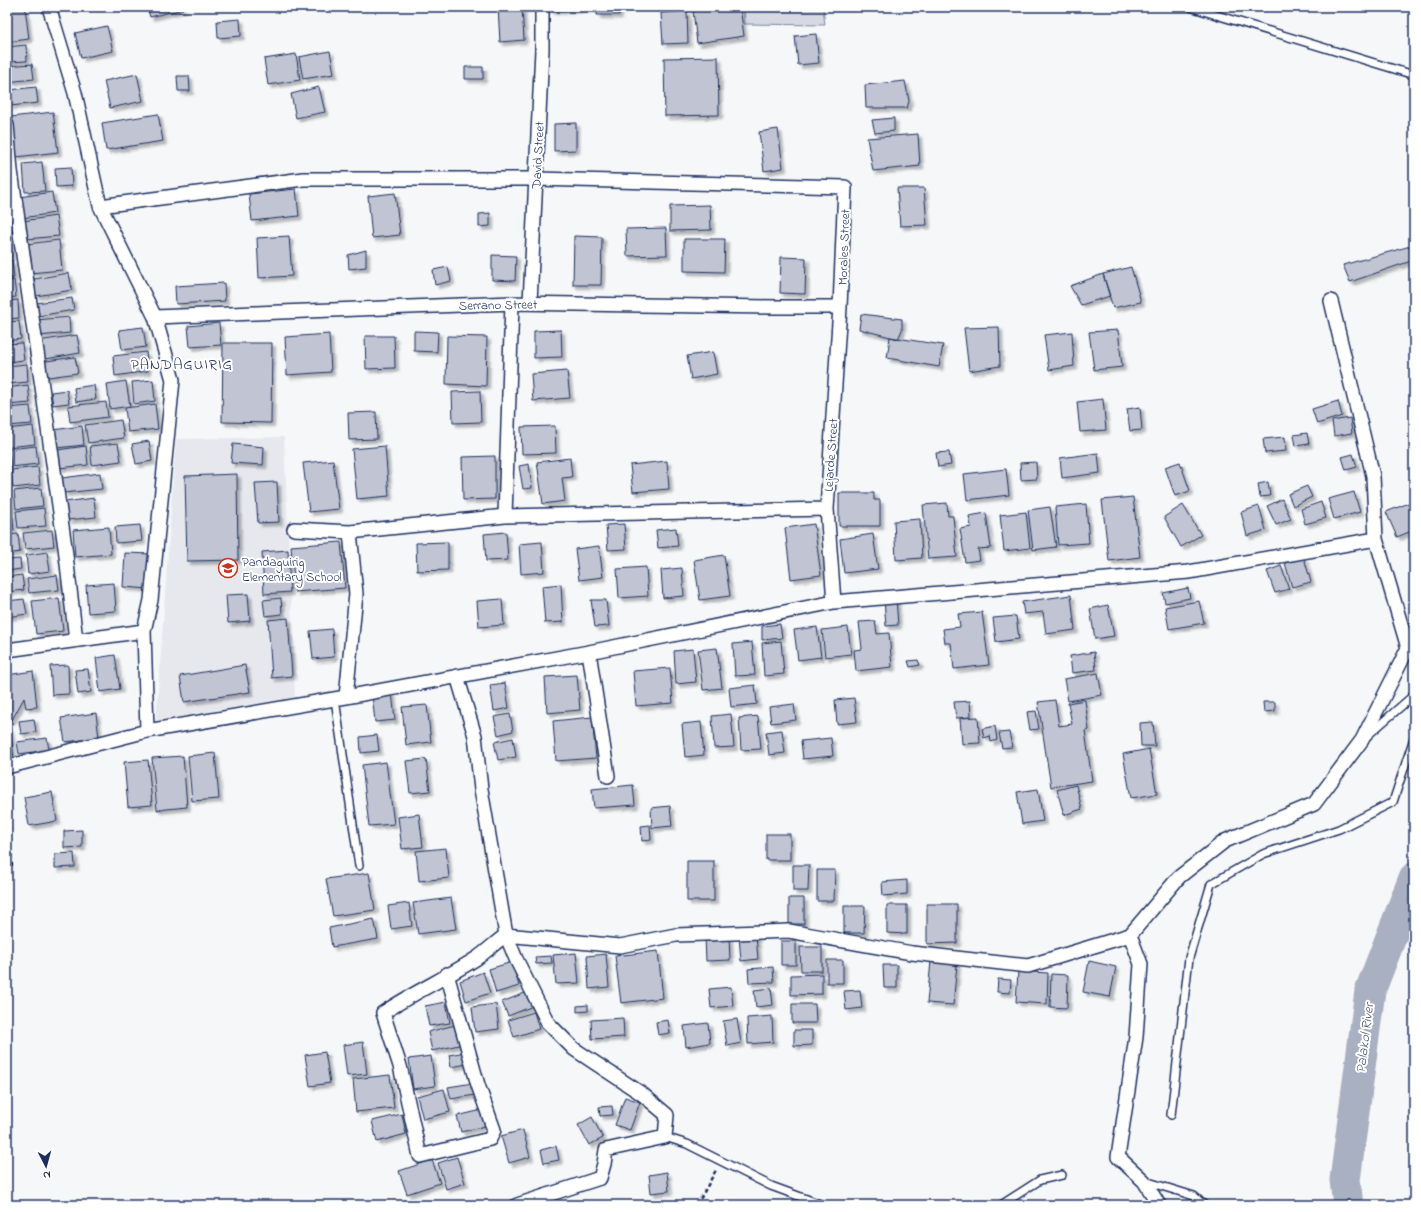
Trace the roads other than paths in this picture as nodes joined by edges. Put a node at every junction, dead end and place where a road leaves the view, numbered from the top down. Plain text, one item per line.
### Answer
1 (49, 7) edge
2 (542, 7) edge
3 (1190, 7) edge
4 (1414, 75) edge
5 (7, 125) edge
6 (9, 172) edge
7 (536, 179) junction
8 (100, 206) junction
9 (1331, 301) dead end
10 (512, 303) junction
11 (530, 303) junction
12 (840, 307) junction
13 (155, 317) junction
14 (827, 509) junction
15 (505, 516) junction
16 (294, 529) dead end
17 (350, 532) junction
18 (1376, 539) junction
19 (834, 602) junction
20 (144, 631) junction
21 (76, 640) junction
22 (7, 650) edge
23 (589, 652) junction
24 (457, 676) junction
25 (1414, 695) edge
26 (340, 698) junction
27 (147, 730) junction
28 (1414, 738) edge
29 (1362, 740) junction
30 (7, 767) edge
31 (608, 776) dead end
32 (359, 866) dead end
33 (506, 935) junction
34 (1130, 935) junction
35 (447, 974) junction
36 (1171, 1115) dead end
37 (665, 1137) junction
38 (1062, 1175) dead end
39 (1144, 1181) junction
40 (517, 1205) edge
41 (823, 1205) edge
42 (1001, 1205) edge
43 (1159, 1205) edge
44 (1204, 1205) edge

1 - 8 street
2 - 7 street, David Street
3 - 4 lane
5 - 6 street
6 - 21 street
7 - 8 street
7 - 11 street, David Street
7 - 12 street, Morales Street
8 - 13 street
9 - 18 street
10 - 11 street, Serrano Street
10 - 13 street, Serrano Street
10 - 15 street
11 - 12 street, Serrano Street
12 - 14 street, Lejarde Street
13 - 20 street
14 - 15 street
14 - 19 street, Lejarde Street
15 - 17 street
16 - 17 street
17 - 26 street
18 - 19 street
18 - 29 street
19 - 23 street
20 - 21 street
20 - 27 street
21 - 22 street
23 - 24 street
23 - 31 street
24 - 26 street
24 - 33 street
25 - 29 lane
26 - 27 street
26 - 32 lane
27 - 30 street
28 - 36 lane
29 - 34 street
33 - 34 street
33 - 35 street
33 - 37 street
34 - 39 street
35 - 35 street
37 - 40 street
37 - 41 lane
38 - 42 lane
39 - 43 street
39 - 44 lane

